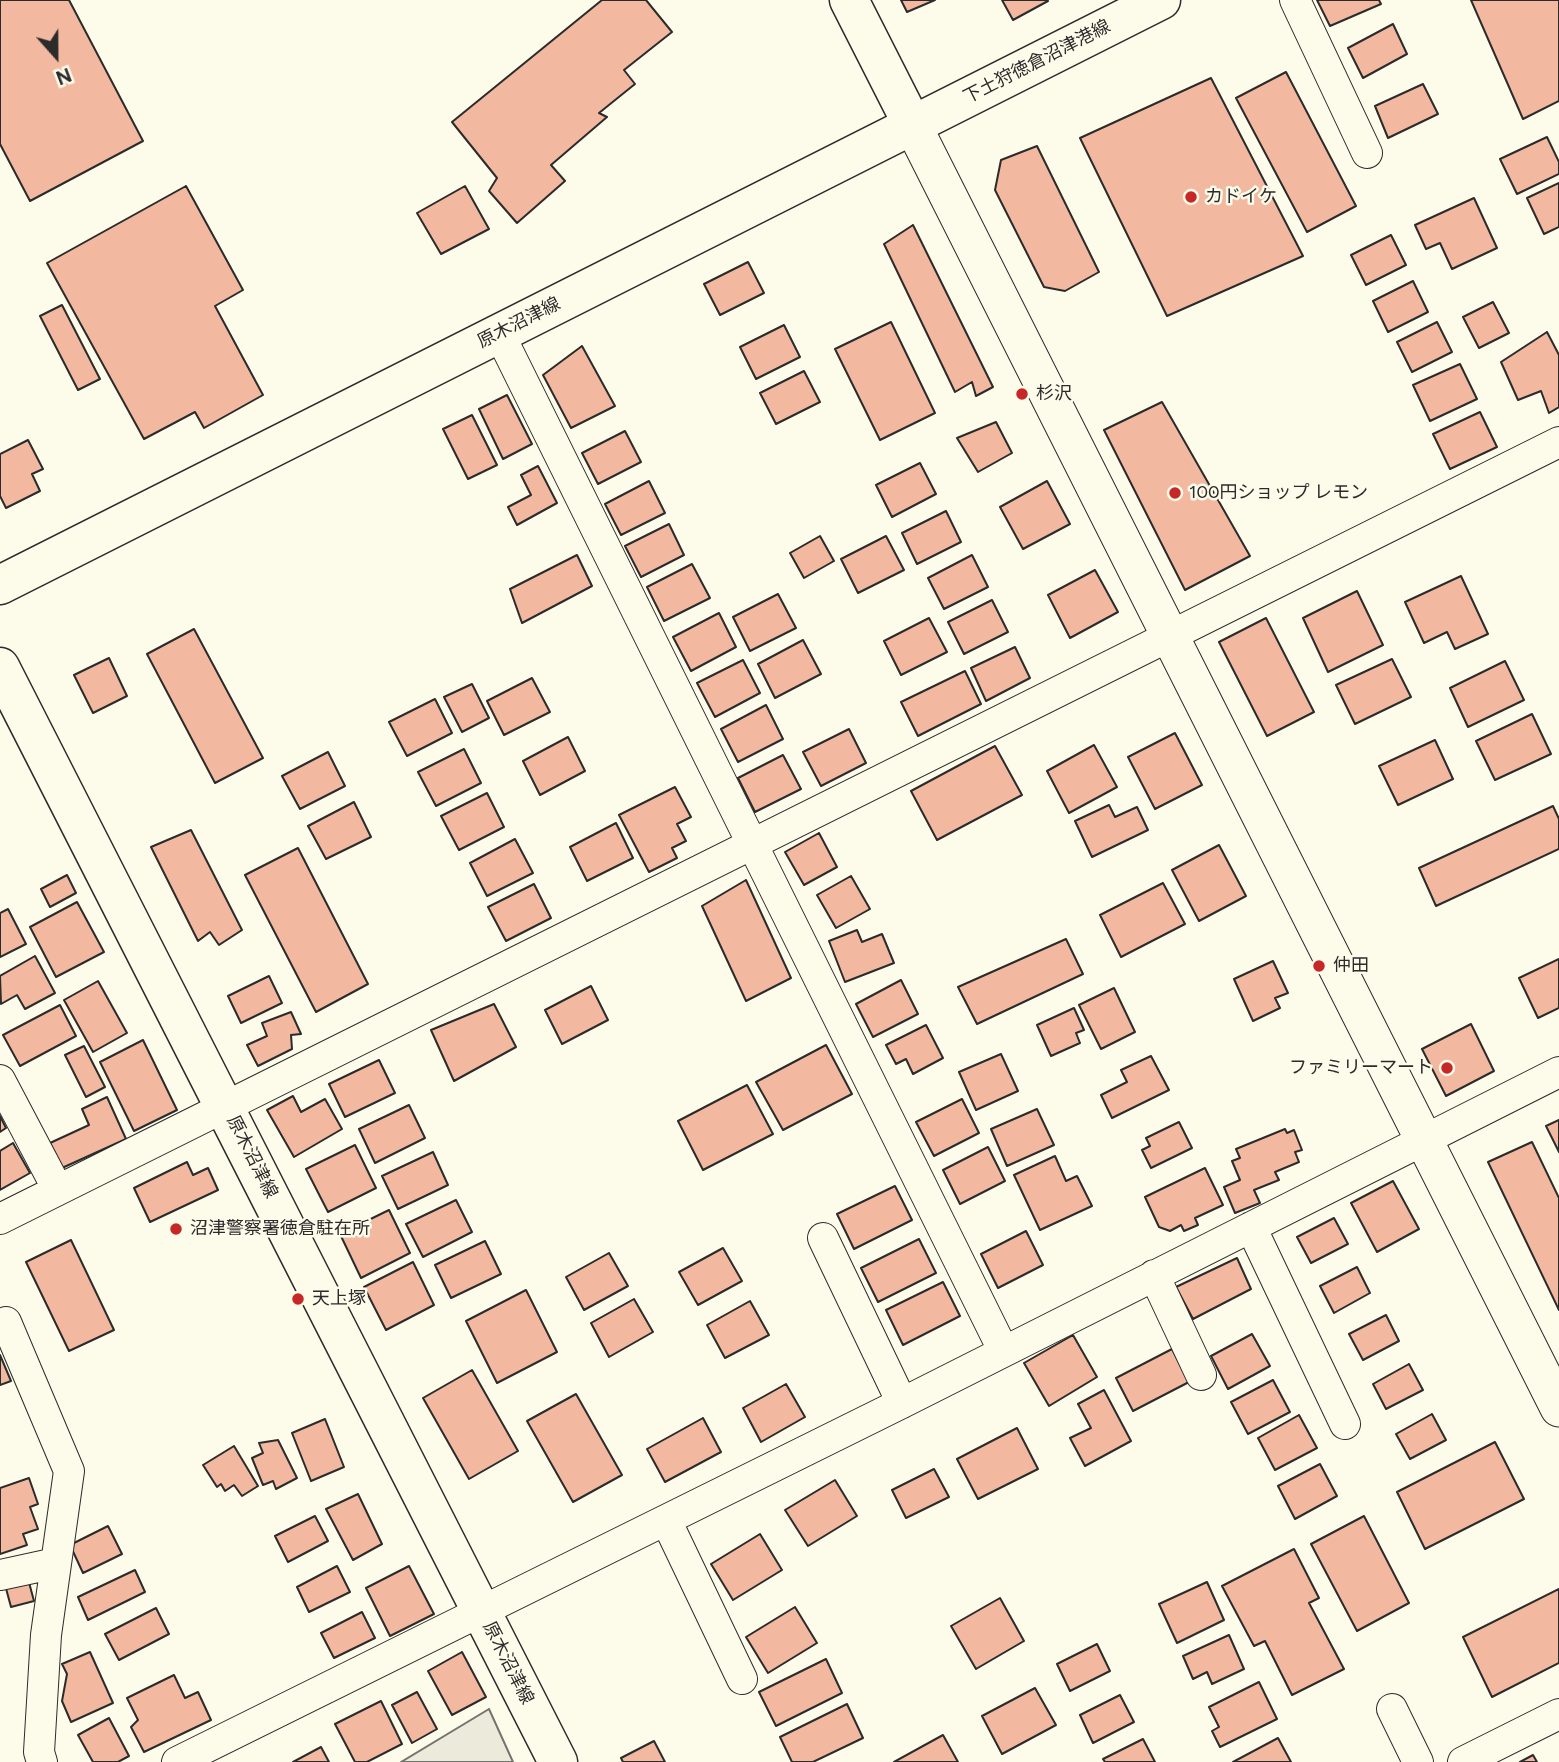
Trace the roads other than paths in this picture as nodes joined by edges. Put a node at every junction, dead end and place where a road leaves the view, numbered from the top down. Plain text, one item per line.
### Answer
1 (849, 0) edge
2 (1161, 0) edge
3 (1295, 0) edge
4 (912, 124) junction
5 (1367, 153) dead end
6 (499, 333) junction
7 (1559, 442) edge
8 (0, 585) edge
9 (1170, 636) junction
10 (0, 667) edge
11 (751, 845) junction
12 (1559, 1072) edge
13 (0, 1080) edge
14 (226, 1107) junction
15 (1425, 1140) junction
16 (58, 1190) junction
17 (0, 1219) edge
18 (1251, 1227) junction
19 (823, 1238) dead end
20 (1154, 1275) junction
21 (2, 1318) edge
22 (1003, 1350) junction
23 (1201, 1375) dead end
24 (902, 1403) junction
25 (1559, 1408) edge
26 (1345, 1424) dead end
27 (666, 1520) junction
28 (56, 1563) junction
29 (0, 1575) edge
30 (481, 1612) junction
31 (742, 1679) dead end
32 (1392, 1709) dead end
33 (1559, 1714) edge
34 (43, 1762) edge
35 (177, 1762) edge
36 (558, 1762) edge
37 (1418, 1762) edge
38 (1463, 1762) edge

1 - 4 main road
2 - 4 main road, 下土狩徳倉沼津港線
3 - 5 street
4 - 6 main road, 原木沼津線
4 - 9 street
6 - 8 main road, 原木沼津線
6 - 11 street
7 - 9 street
9 - 11 street
9 - 15 street
10 - 14 main road, 原木沼津線
11 - 14 street
11 - 22 street
12 - 15 street
13 - 16 street
14 - 16 street
14 - 30 main road, 原木沼津線
15 - 18 street
15 - 25 street
16 - 17 street
18 - 20 street
18 - 26 street
19 - 24 street
20 - 22 street
20 - 23 street
21 - 28 street
22 - 24 street
24 - 27 street
27 - 30 street
27 - 31 street
28 - 29 street
28 - 34 street
30 - 35 street
30 - 36 main road, 原木沼津線
32 - 37 street
33 - 38 street

